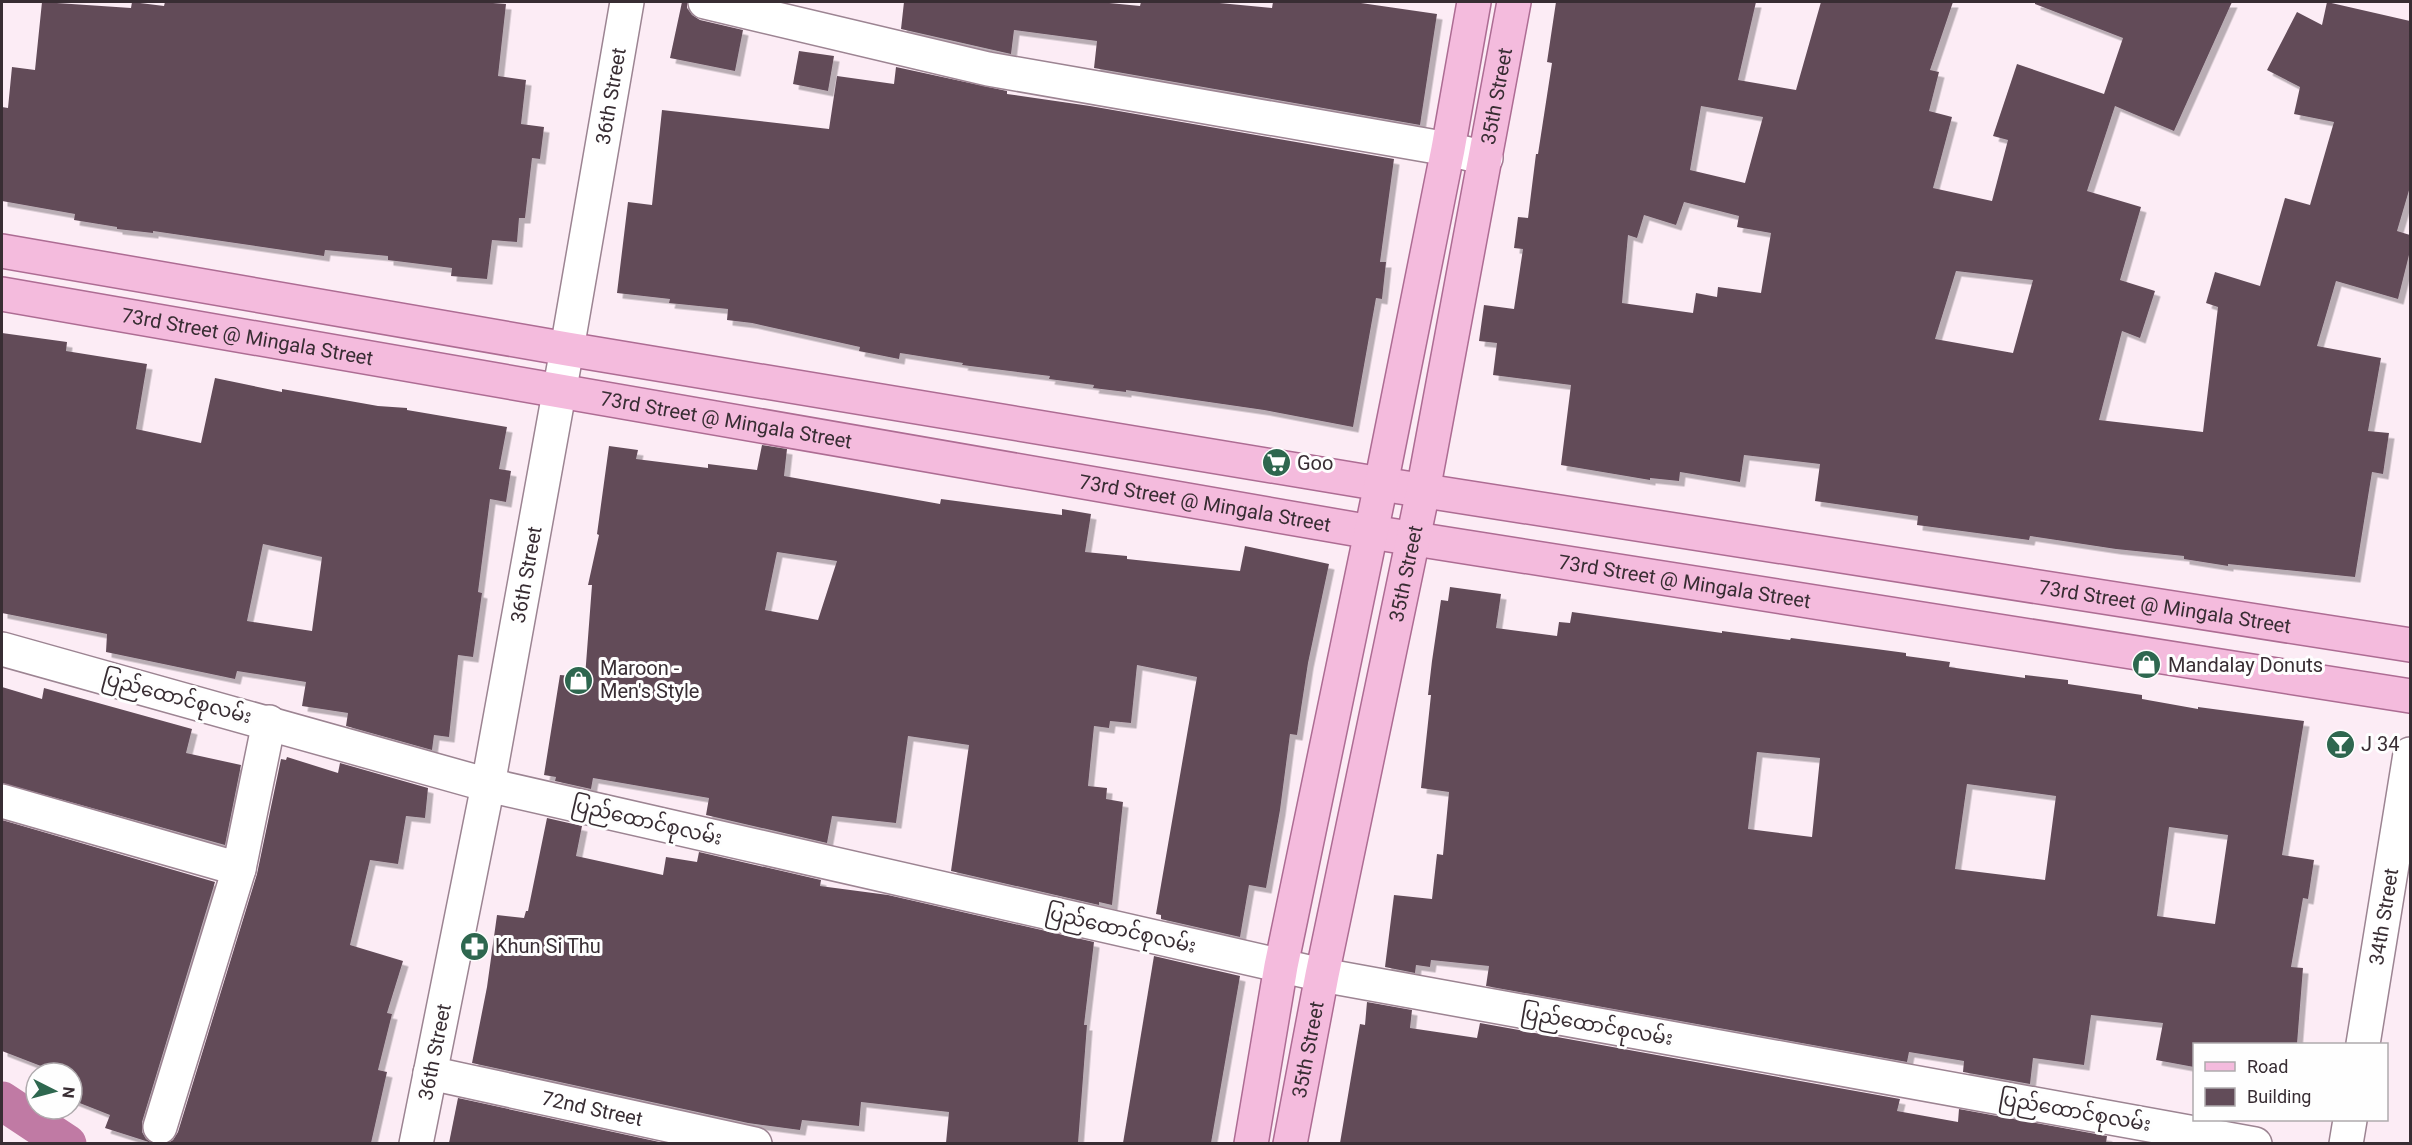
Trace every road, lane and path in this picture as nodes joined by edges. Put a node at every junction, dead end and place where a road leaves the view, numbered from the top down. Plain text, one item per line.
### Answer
1 (627, 2) edge
2 (705, 2) edge
3 (1474, 2) edge
4 (1514, 2) edge
5 (1448, 149) junction
6 (1486, 158) junction
7 (2, 251) edge
8 (2, 294) edge
9 (567, 349) junction
10 (559, 392) junction
11 (1382, 484) junction
12 (1423, 491) junction
13 (1371, 532) junction
14 (1414, 538) junction
15 (2410, 645) edge
16 (2, 649) edge
17 (2410, 696) edge
18 (269, 722) junction
19 (2410, 754) edge
20 (488, 785) junction
21 (2, 801) edge
22 (239, 869) junction
23 (1281, 966) junction
24 (1322, 975) junction
25 (2363, 1043) edge
26 (430, 1073) junction
27 (2350, 1121) edge
28 (160, 1127) dead end
29 (416, 1143) edge
30 (755, 1143) edge
31 (1251, 1143) edge
32 (1290, 1143) edge
33 (2255, 1143) edge
34 (2346, 1143) edge

1 - 9 street, 36th Street
2 - 5 street
3 - 5 main road, 35th Street
4 - 6 main road, 35th Street
5 - 6 street
5 - 11 main road, 35th Street
6 - 12 main road, 35th Street
7 - 9 main road, 73rd Street @ Mingala Street
8 - 10 main road, 73rd Street @ Mingala Street
9 - 10 street, 36th Street
9 - 11 main road, 73rd Street @ Mingala Street
10 - 13 main road, 73rd Street @ Mingala Street
10 - 20 street, 36th Street
11 - 12 main road, 73rd Street @ Mingala Street
11 - 13 main road, 35th Street
12 - 14 main road, 35th Street
12 - 15 main road, 73rd Street @ Mingala Street
13 - 14 main road, 73rd Street @ Mingala Street
13 - 23 main road, 35th Street
14 - 17 main road, 73rd Street @ Mingala Street
14 - 24 main road, 35th Street
16 - 18 street, ပြည်ထောင်စုလမ်း
18 - 20 street, ပြည်ထောင်စုလမ်း
18 - 22 street
19 - 25 street, 34th Street
20 - 23 street, ပြည်ထောင်စုလမ်း
20 - 26 street, 36th Street
21 - 22 street
22 - 28 street
23 - 24 street, ပြည်ထောင်စုလမ်း
23 - 31 main road, 35th Street
24 - 32 main road, 35th Street
24 - 33 street, ပြည်ထောင်စုလမ်း
26 - 29 street, 36th Street
26 - 30 street, 72nd Street
27 - 34 street

